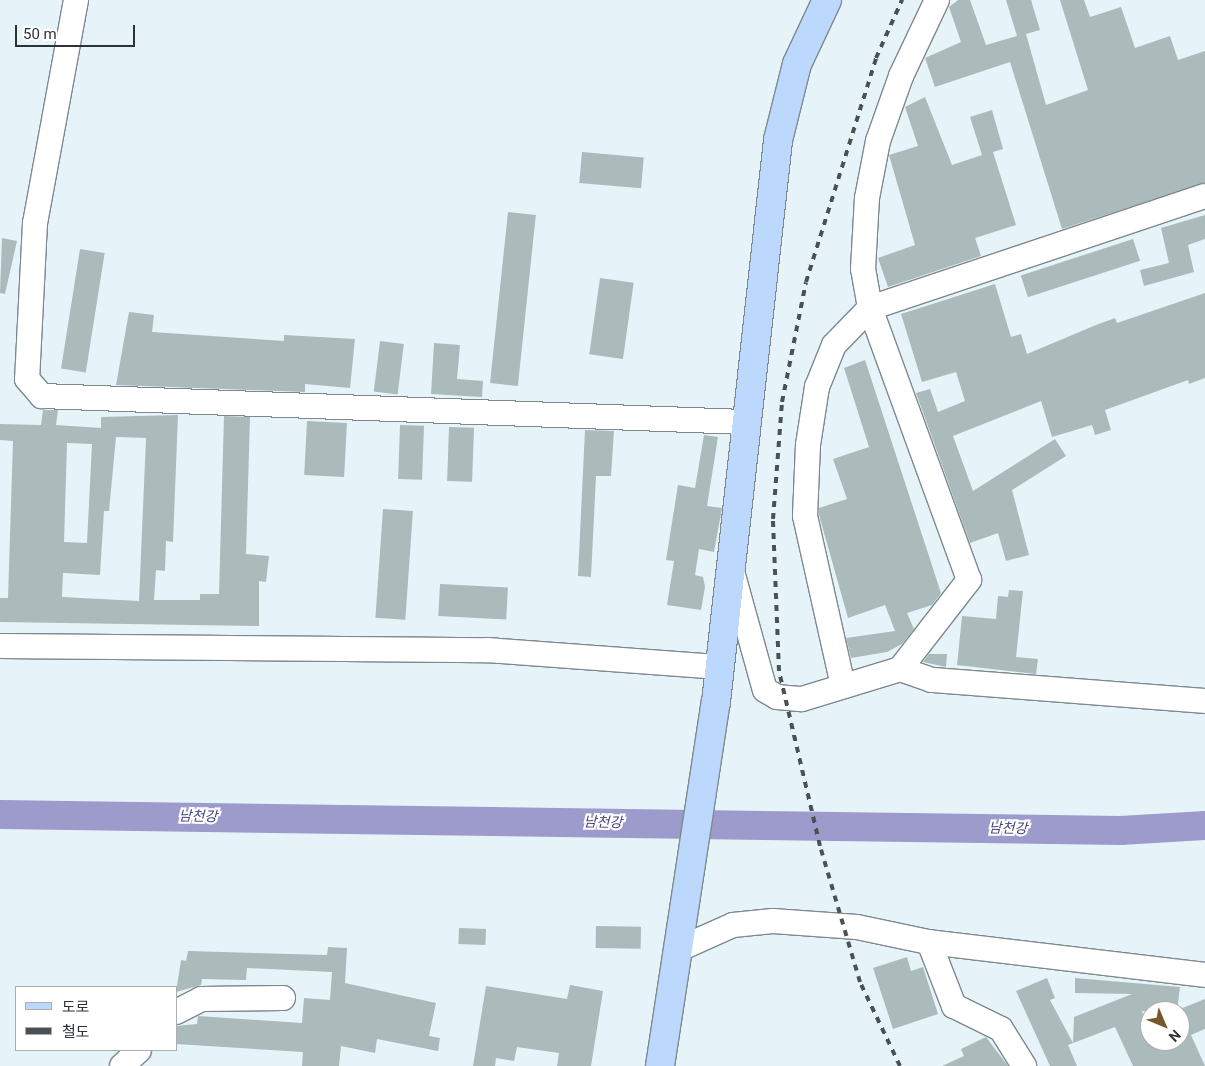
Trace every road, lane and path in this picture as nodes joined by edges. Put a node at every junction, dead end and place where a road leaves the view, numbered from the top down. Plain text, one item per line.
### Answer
1 (76, 0) edge
2 (827, 0) edge
3 (937, 0) edge
4 (1205, 196) edge
5 (870, 308) junction
6 (746, 422) junction
7 (732, 571) junction
8 (0, 646) edge
9 (720, 667) junction
10 (900, 669) junction
11 (843, 686) junction
12 (1205, 701) edge
13 (929, 942) junction
14 (677, 950) junction
15 (1205, 975) edge
16 (283, 998) dead end
17 (178, 1011) edge
18 (137, 1051) edge
19 (122, 1066) edge
20 (660, 1066) edge
21 (1024, 1066) edge

1 - 6 street
2 - 6 main road
3 - 5 street
4 - 5 street
5 - 10 street
5 - 11 street
6 - 7 main road
7 - 9 main road
7 - 11 street
8 - 9 street
9 - 14 main road
10 - 11 street
10 - 12 street
13 - 14 street
13 - 15 street
13 - 21 street
14 - 20 main road
16 - 17 street
18 - 19 street

